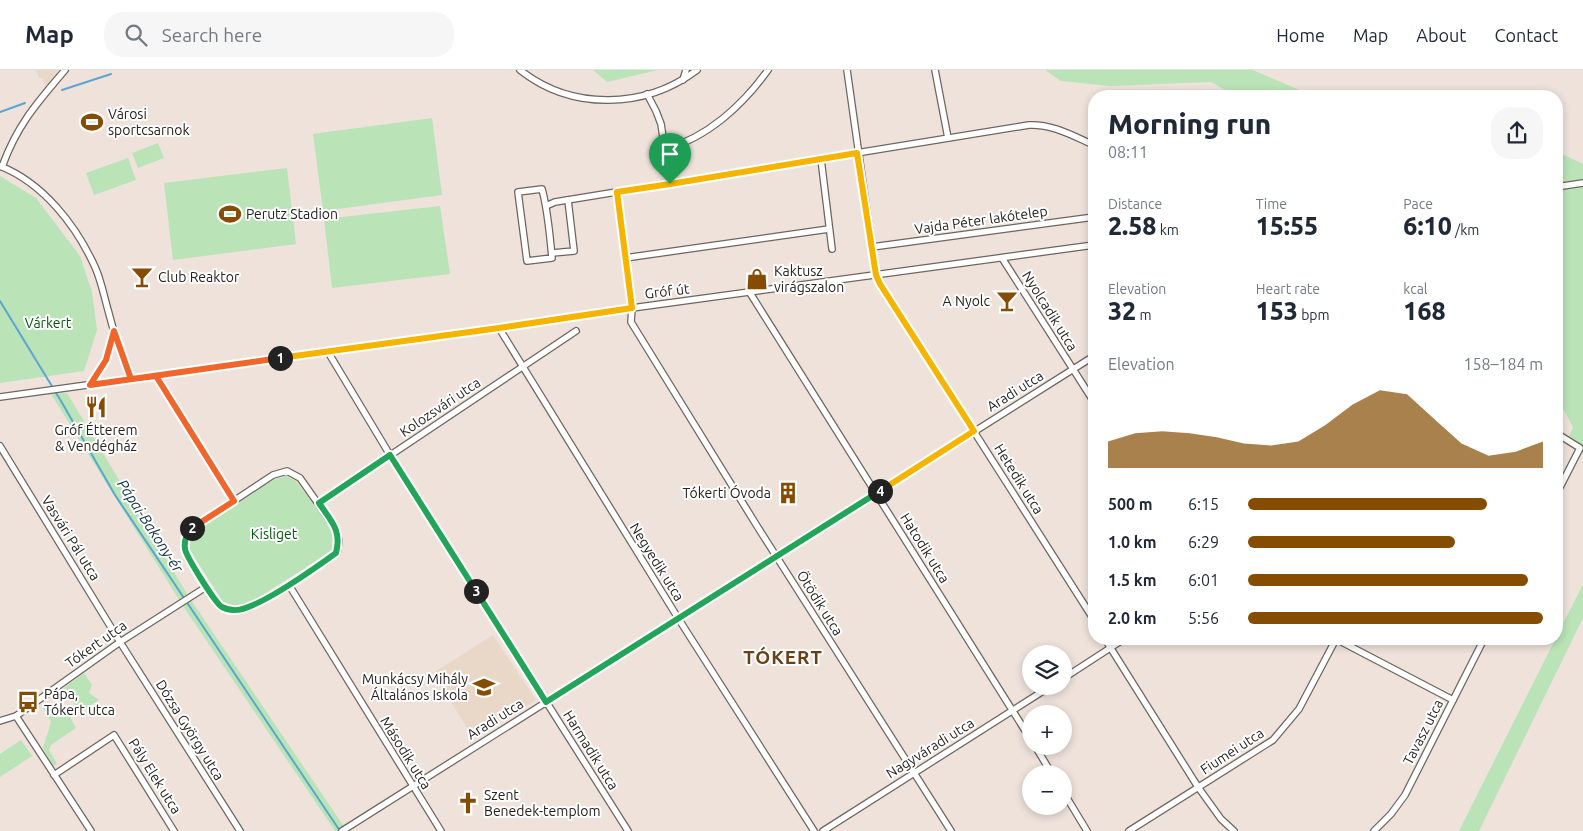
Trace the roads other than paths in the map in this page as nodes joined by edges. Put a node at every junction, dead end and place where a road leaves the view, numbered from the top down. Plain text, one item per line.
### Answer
1 (65, 70) edge
2 (520, 70) edge
3 (686, 70) edge
4 (697, 70) edge
5 (768, 70) edge
6 (846, 70) edge
7 (935, 70) edge
8 (683, 80) junction
9 (647, 94) junction
10 (948, 138) junction
11 (1088, 142) edge
12 (665, 149) junction
13 (857, 153) junction
14 (821, 159) junction
15 (1, 167) edge
16 (1583, 183) edge
17 (670, 184) junction
18 (1563, 185) edge
19 (617, 192) junction
20 (568, 200) junction
21 (546, 206) junction
22 (1088, 218) edge
23 (829, 229) junction
24 (1088, 246) edge
25 (872, 248) junction
26 (832, 249) dead end
27 (552, 253) junction
28 (625, 258) junction
29 (1002, 258) junction
30 (876, 275) junction
31 (750, 293) junction
32 (632, 308) junction
33 (499, 328) junction
34 (114, 331) junction
35 (576, 331) dead end
36 (328, 352) junction
37 (1088, 360) edge
38 (522, 368) junction
39 (1073, 369) junction
40 (156, 376) junction
41 (131, 379) junction
42 (90, 385) junction
43 (1088, 393) edge
44 (0, 397) edge
45 (974, 431) junction
46 (1563, 437) edge
47 (0, 446) edge
48 (390, 455) junction
49 (1563, 481) edge
50 (875, 494) junction
51 (234, 501) junction
52 (319, 503) junction
53 (776, 556) junction
54 (288, 585) junction
55 (206, 586) junction
56 (1088, 611) edge
57 (678, 618) junction
58 (120, 642) junction
59 (1114, 645) edge
60 (1333, 645) edge
61 (1348, 645) edge
62 (1481, 645) edge
63 (1111, 647) junction
64 (1072, 673) edge
65 (1037, 695) edge
66 (1453, 700) junction
67 (546, 702) junction
68 (1013, 711) junction
69 (16, 716) junction
70 (0, 721) edge
71 (1022, 726) edge
72 (913, 772) junction
73 (54, 775) junction
74 (412, 786) junction
75 (1198, 787) junction
76 (1072, 806) edge
77 (344, 829) edge
78 (90, 831) edge
79 (174, 831) edge
80 (240, 831) edge
81 (441, 831) edge
82 (628, 831) edge
83 (814, 831) edge
84 (823, 831) edge
85 (951, 831) edge
86 (1087, 831) edge
87 (1129, 831) edge
88 (1234, 831) edge
89 (1374, 831) edge

1 - 15 street
2 - 9 street
3 - 8 street
4 - 8 street
5 - 12 street
6 - 13 street
7 - 10 street
8 - 9 street
9 - 12 street
10 - 11 street
10 - 13 street
12 - 17 street
13 - 14 street
13 - 25 street
14 - 17 street
14 - 23 street
15 - 34 street
16 - 18 street
17 - 19 street
19 - 20 street
19 - 28 street
20 - 21 street
20 - 27 street
21 - 27 street
21 - 27 street
22 - 25 street, Vajda Péter lakótelep
23 - 26 street
23 - 28 street
24 - 29 street, Gróf út
25 - 30 street
28 - 32 street
29 - 30 street, Gróf út
29 - 39 street, Nyolcadik utca
30 - 31 street, Gróf út
30 - 45 street, Hetedik utca
31 - 32 street, Gróf út
31 - 50 street, Hatodik utca
32 - 33 street, Gróf út
32 - 53 street, Ötödik utca
33 - 36 street, Gróf út
33 - 38 street, Negyedik utca
34 - 41 street
34 - 42 street
35 - 38 street, Kolozsvári utca
36 - 40 street, Gróf út
36 - 48 street, Harmadik utca
37 - 39 street, Aradi utca
38 - 48 street, Kolozsvári utca
38 - 57 street, Negyedik utca
39 - 43 street, Nyolcadik utca
39 - 45 street, Aradi utca
40 - 41 street, Gróf út
40 - 51 street
41 - 42 street, Gróf út
42 - 44 street, Gróf út
45 - 50 street, Aradi utca
45 - 56 street, Hetedik utca
46 - 49 street
47 - 58 street, Vasvári Pál utca
48 - 52 street, Kolozsvári utca
48 - 67 street, Harmadik utca
50 - 53 street, Aradi utca
50 - 68 street, Hatodik utca
51 - 52 street
51 - 55 street
52 - 54 street
53 - 57 street, Aradi utca
53 - 72 street, Ötödik utca
54 - 55 street
54 - 74 street, Második utca
55 - 58 street, Tókert utca
57 - 67 street, Aradi utca
57 - 83 street, Negyedik utca
58 - 69 street, Tókert utca
58 - 80 street, Dózsa György utca
59 - 63 street
60 - 75 street, Fiumei utca
61 - 66 street
62 - 66 street, Tavasz utca
63 - 64 street
63 - 75 street
65 - 68 street, Nagyváradi utca
66 - 89 street, Tavasz utca
67 - 74 street, Aradi utca
67 - 82 street, Harmadik utca
68 - 71 street, Hatodik utca
68 - 72 street, Nagyváradi utca
69 - 70 street, Tókert utca
69 - 73 street
72 - 84 street, Nagyváradi utca
72 - 85 street, Ötödik utca
73 - 78 street
73 - 79 street, Pály Elek utca
74 - 77 street, Aradi utca
74 - 81 street, Második utca
75 - 87 street, Fiumei utca
75 - 88 street
76 - 86 street

